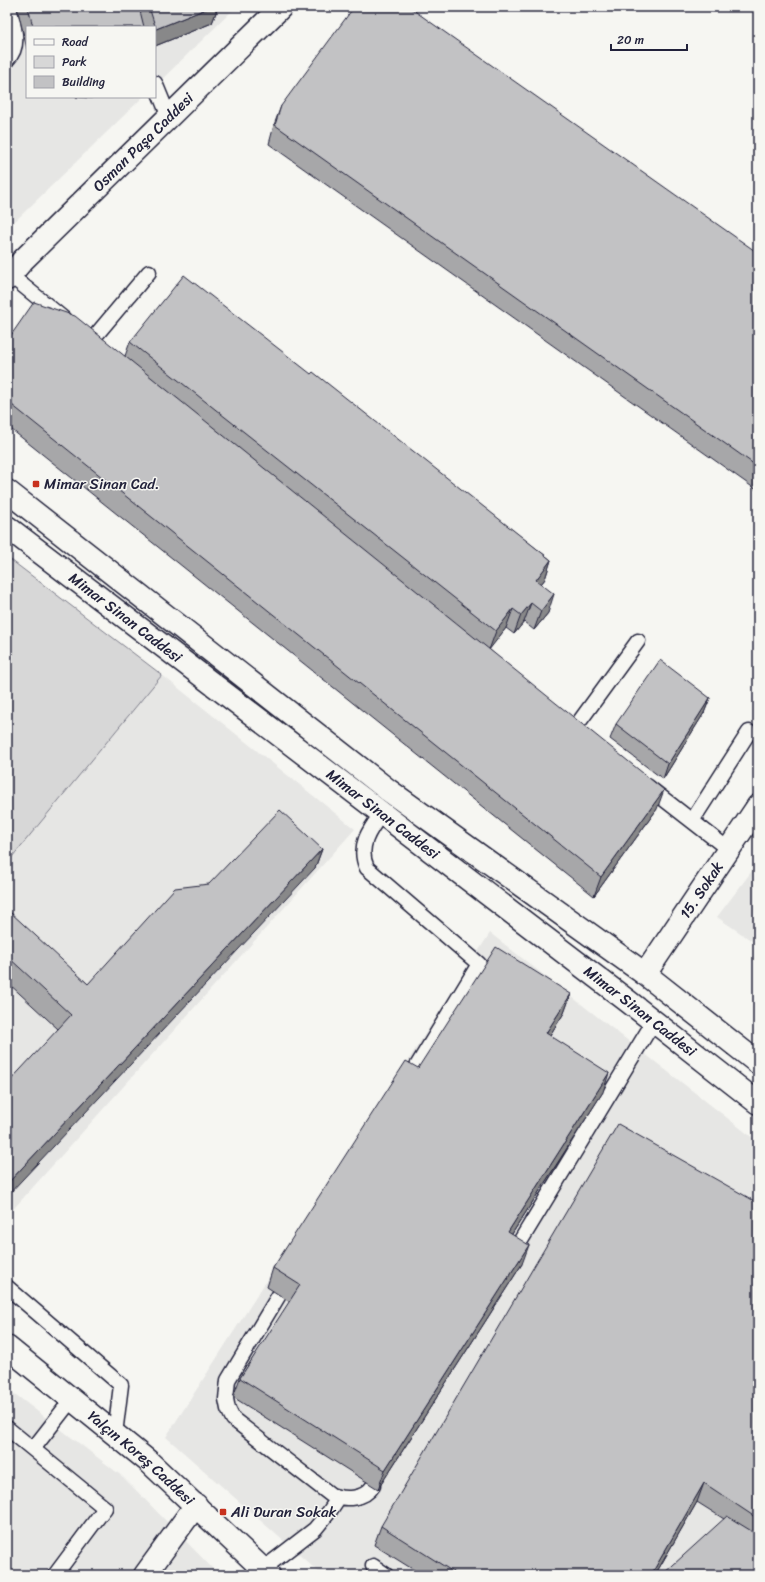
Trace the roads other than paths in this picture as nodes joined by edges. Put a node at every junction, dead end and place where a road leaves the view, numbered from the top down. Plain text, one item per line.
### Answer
1 (8, 7) edge
2 (281, 7) edge
3 (7, 60) edge
4 (156, 85) edge
5 (169, 117) junction
6 (149, 272) dead end
7 (8, 277) edge
8 (91, 341) junction
9 (104, 352) edge
10 (7, 491) edge
11 (7, 527) edge
12 (638, 641) dead end
13 (562, 720) edge
14 (574, 729) junction
15 (750, 732) dead end
16 (586, 739) edge
17 (636, 777) edge
18 (758, 806) edge
19 (382, 813) junction
20 (692, 821) junction
21 (728, 850) junction
22 (644, 974) junction
23 (654, 1021) junction
24 (758, 1063) edge
25 (406, 1084) edge
26 (758, 1103) edge
27 (511, 1257) edge
28 (7, 1287) edge
29 (279, 1295) edge
30 (7, 1346) edge
31 (72, 1399) junction
32 (7, 1428) edge
33 (115, 1434) junction
34 (33, 1449) junction
35 (373, 1486) edge
36 (339, 1497) junction
37 (196, 1505) junction
38 (374, 1566) dead end
39 (266, 1572) edge
40 (55, 1575) edge
41 (145, 1575) edge
42 (386, 1575) edge

1 - 3 lane
2 - 5 main road, Osman Paşa Caddesi
4 - 5 lane
5 - 7 main road, Osman Paşa Caddesi
6 - 8 lane
7 - 8 lane
8 - 9 lane
10 - 22 main road, Mimar Sinan Caddesi
11 - 19 main road, Mimar Sinan Caddesi
12 - 14 lane
13 - 14 lane
14 - 16 lane
15 - 20 lane
17 - 20 lane
18 - 21 main road, 15. Sokak
19 - 23 main road, Mimar Sinan Caddesi
19 - 25 lane
20 - 21 lane
21 - 22 main road, 15. Sokak
22 - 24 main road, Mimar Sinan Caddesi
23 - 26 main road, Mimar Sinan Caddesi
23 - 27 lane
28 - 33 lane
29 - 36 lane
30 - 31 main road, Yalçın Koreş Caddesi
31 - 33 main road, Yalçın Koreş Caddesi
31 - 34 lane
32 - 34 lane
33 - 37 main road, Yalçın Koreş Caddesi
34 - 40 lane
35 - 36 lane
36 - 39 lane
37 - 39 main road, Yalçın Koreş Caddesi
37 - 41 main road
38 - 42 lane

